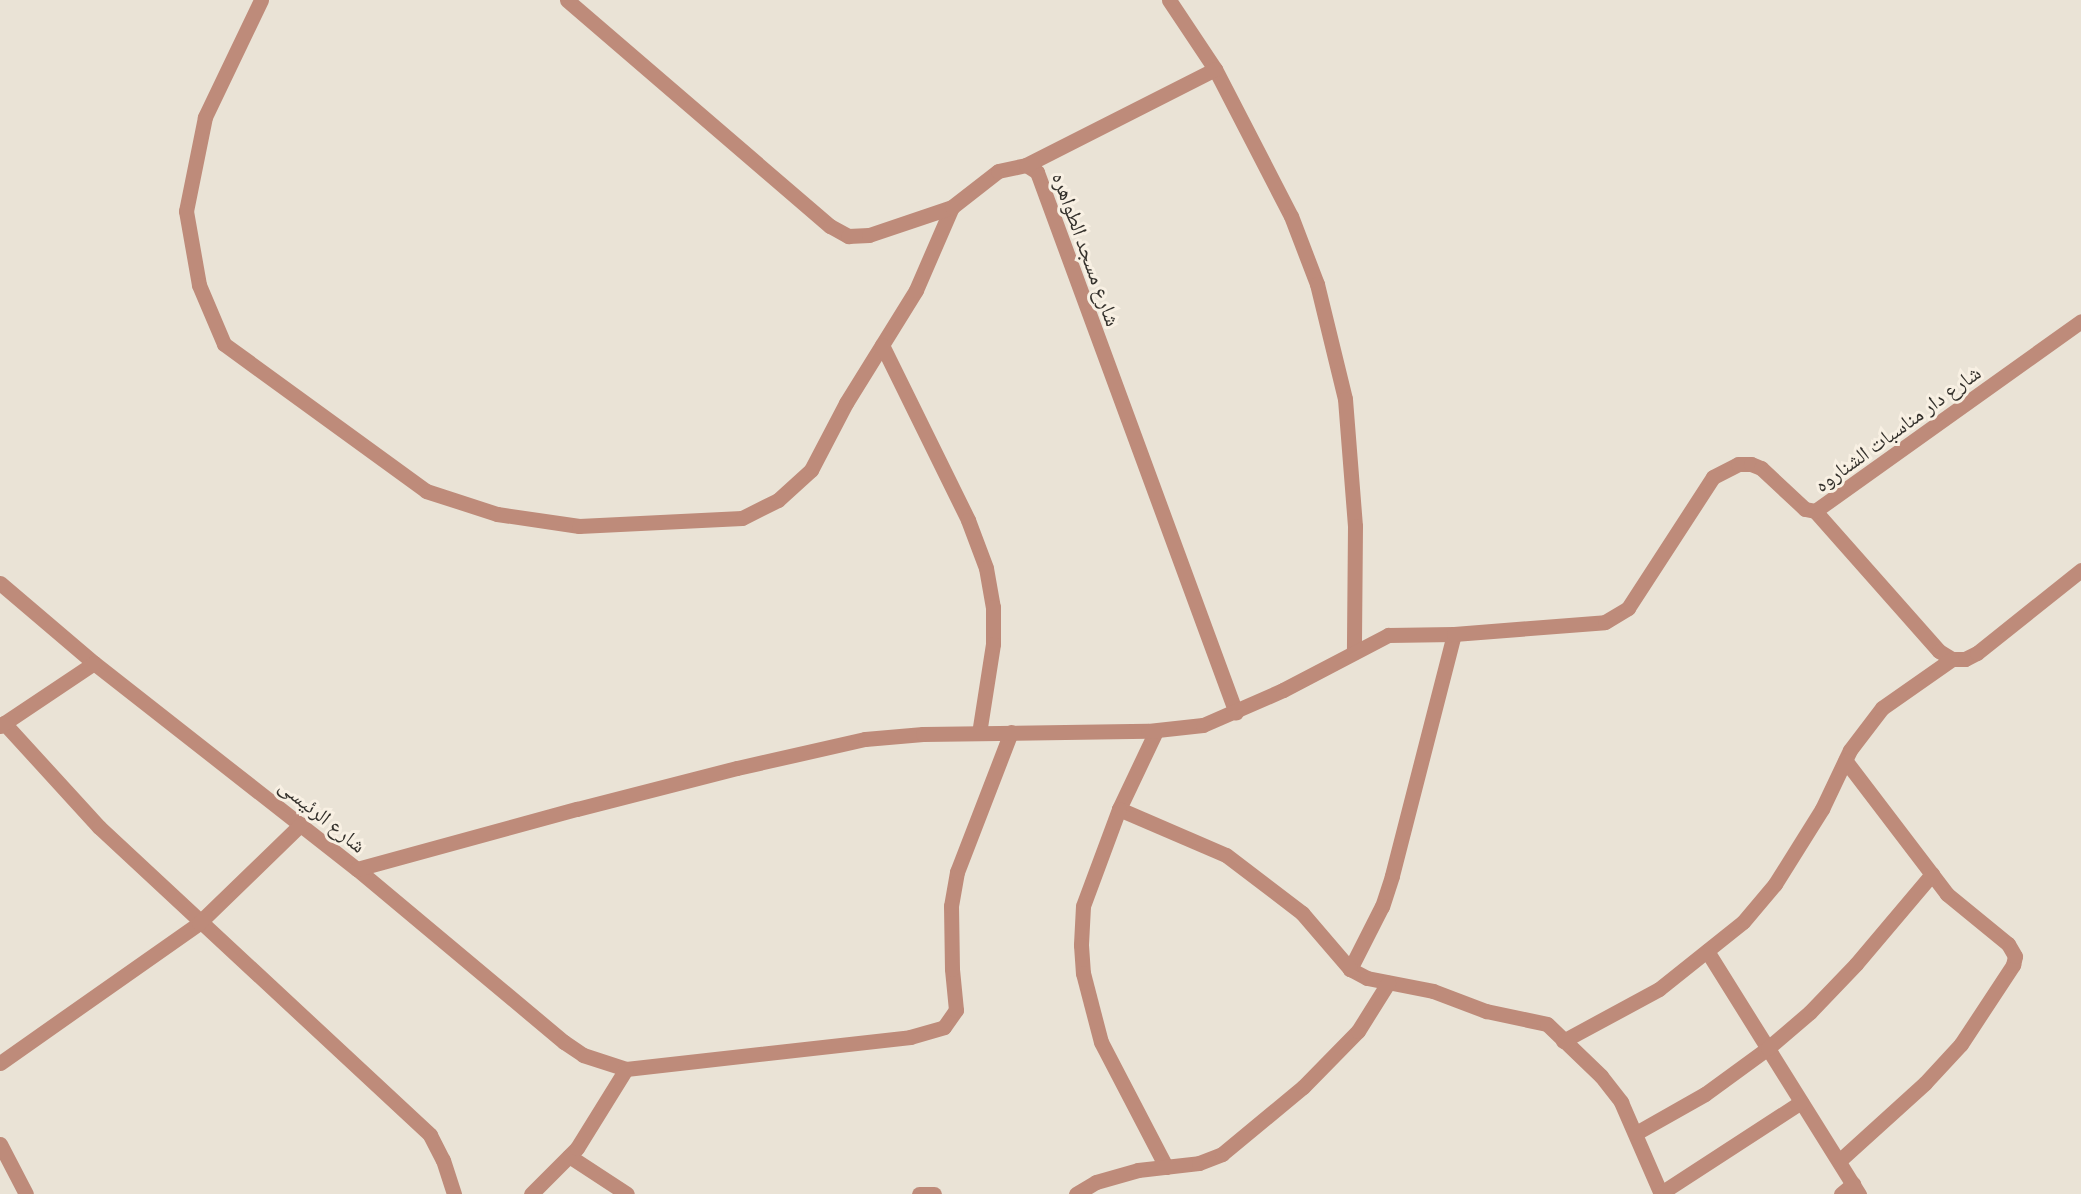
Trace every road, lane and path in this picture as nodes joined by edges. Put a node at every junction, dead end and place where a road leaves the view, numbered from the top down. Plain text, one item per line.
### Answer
1 (261, 0) edge
2 (567, 0) edge
3 (1169, 0) edge
4 (1215, 69) junction
5 (1026, 165) junction
6 (952, 207) junction
7 (2081, 321) edge
8 (882, 345) junction
9 (1815, 511) junction
10 (2081, 570) edge
11 (0, 583) edge
12 (1454, 634) junction
13 (1354, 651) junction
14 (1952, 660) junction
15 (94, 663) junction
16 (1236, 713) junction
17 (2, 725) edge
18 (1156, 731) junction
19 (1011, 732) junction
20 (979, 733) junction
21 (1845, 760) junction
22 (1119, 809) junction
23 (301, 824) junction
24 (357, 869) junction
25 (1932, 874) junction
26 (199, 923) junction
27 (1707, 951) junction
28 (1350, 969) junction
29 (1388, 983) junction
30 (1563, 1041) junction
31 (1768, 1048) junction
32 (0, 1063) edge
33 (626, 1069) junction
34 (1801, 1102) junction
35 (1636, 1133) junction
36 (0, 1144) edge
37 (569, 1156) junction
38 (1839, 1161) junction
39 (1166, 1167) junction
40 (1851, 1191) edge
41 (26, 1194) edge
42 (454, 1194) edge
43 (531, 1194) edge
44 (627, 1194) edge
45 (919, 1194) edge
46 (934, 1194) edge
47 (1076, 1194) edge
48 (1661, 1194) edge

1 - 8 street
2 - 6 street, شارع مسجد الطواهره
3 - 4 street
4 - 5 street
4 - 13 street
5 - 6 street, شارع مسجد الطواهره
5 - 16 street, شارع مسجد الطواهره
6 - 8 street
7 - 9 street, شارع دار مناسبات الشناروه
8 - 20 street
9 - 12 street, شارع دار مناسبات الشناروه
9 - 14 street
10 - 14 street
11 - 15 street, شارع الرئيسى
12 - 13 street, شارع دار مناسبات الشناروه
12 - 28 street
13 - 16 street, شارع دار مناسبات الشناروه
14 - 21 street
15 - 17 street
15 - 23 street, شارع الرئيسى
16 - 18 street, شارع دار مناسبات الشناروه
17 - 26 street
18 - 19 street, شارع دار مناسبات الشناروه
18 - 22 street
19 - 20 street, شارع دار مناسبات الشناروه
19 - 33 street
20 - 24 street, شارع دار مناسبات الشناروه
21 - 25 street
21 - 27 street
22 - 28 street
22 - 39 street
23 - 24 street, شارع الرئيسى
23 - 26 street
24 - 33 street, شارع الرئيسى
25 - 31 street
25 - 38 street
26 - 32 street
26 - 42 street
27 - 30 street
27 - 31 street
28 - 29 street
29 - 30 street
29 - 39 street
30 - 35 street
31 - 34 street
31 - 35 street
33 - 37 street
34 - 38 street
34 - 48 street
35 - 48 street
36 - 41 street
37 - 43 street
37 - 44 street
38 - 40 street
39 - 47 street
45 - 46 street

